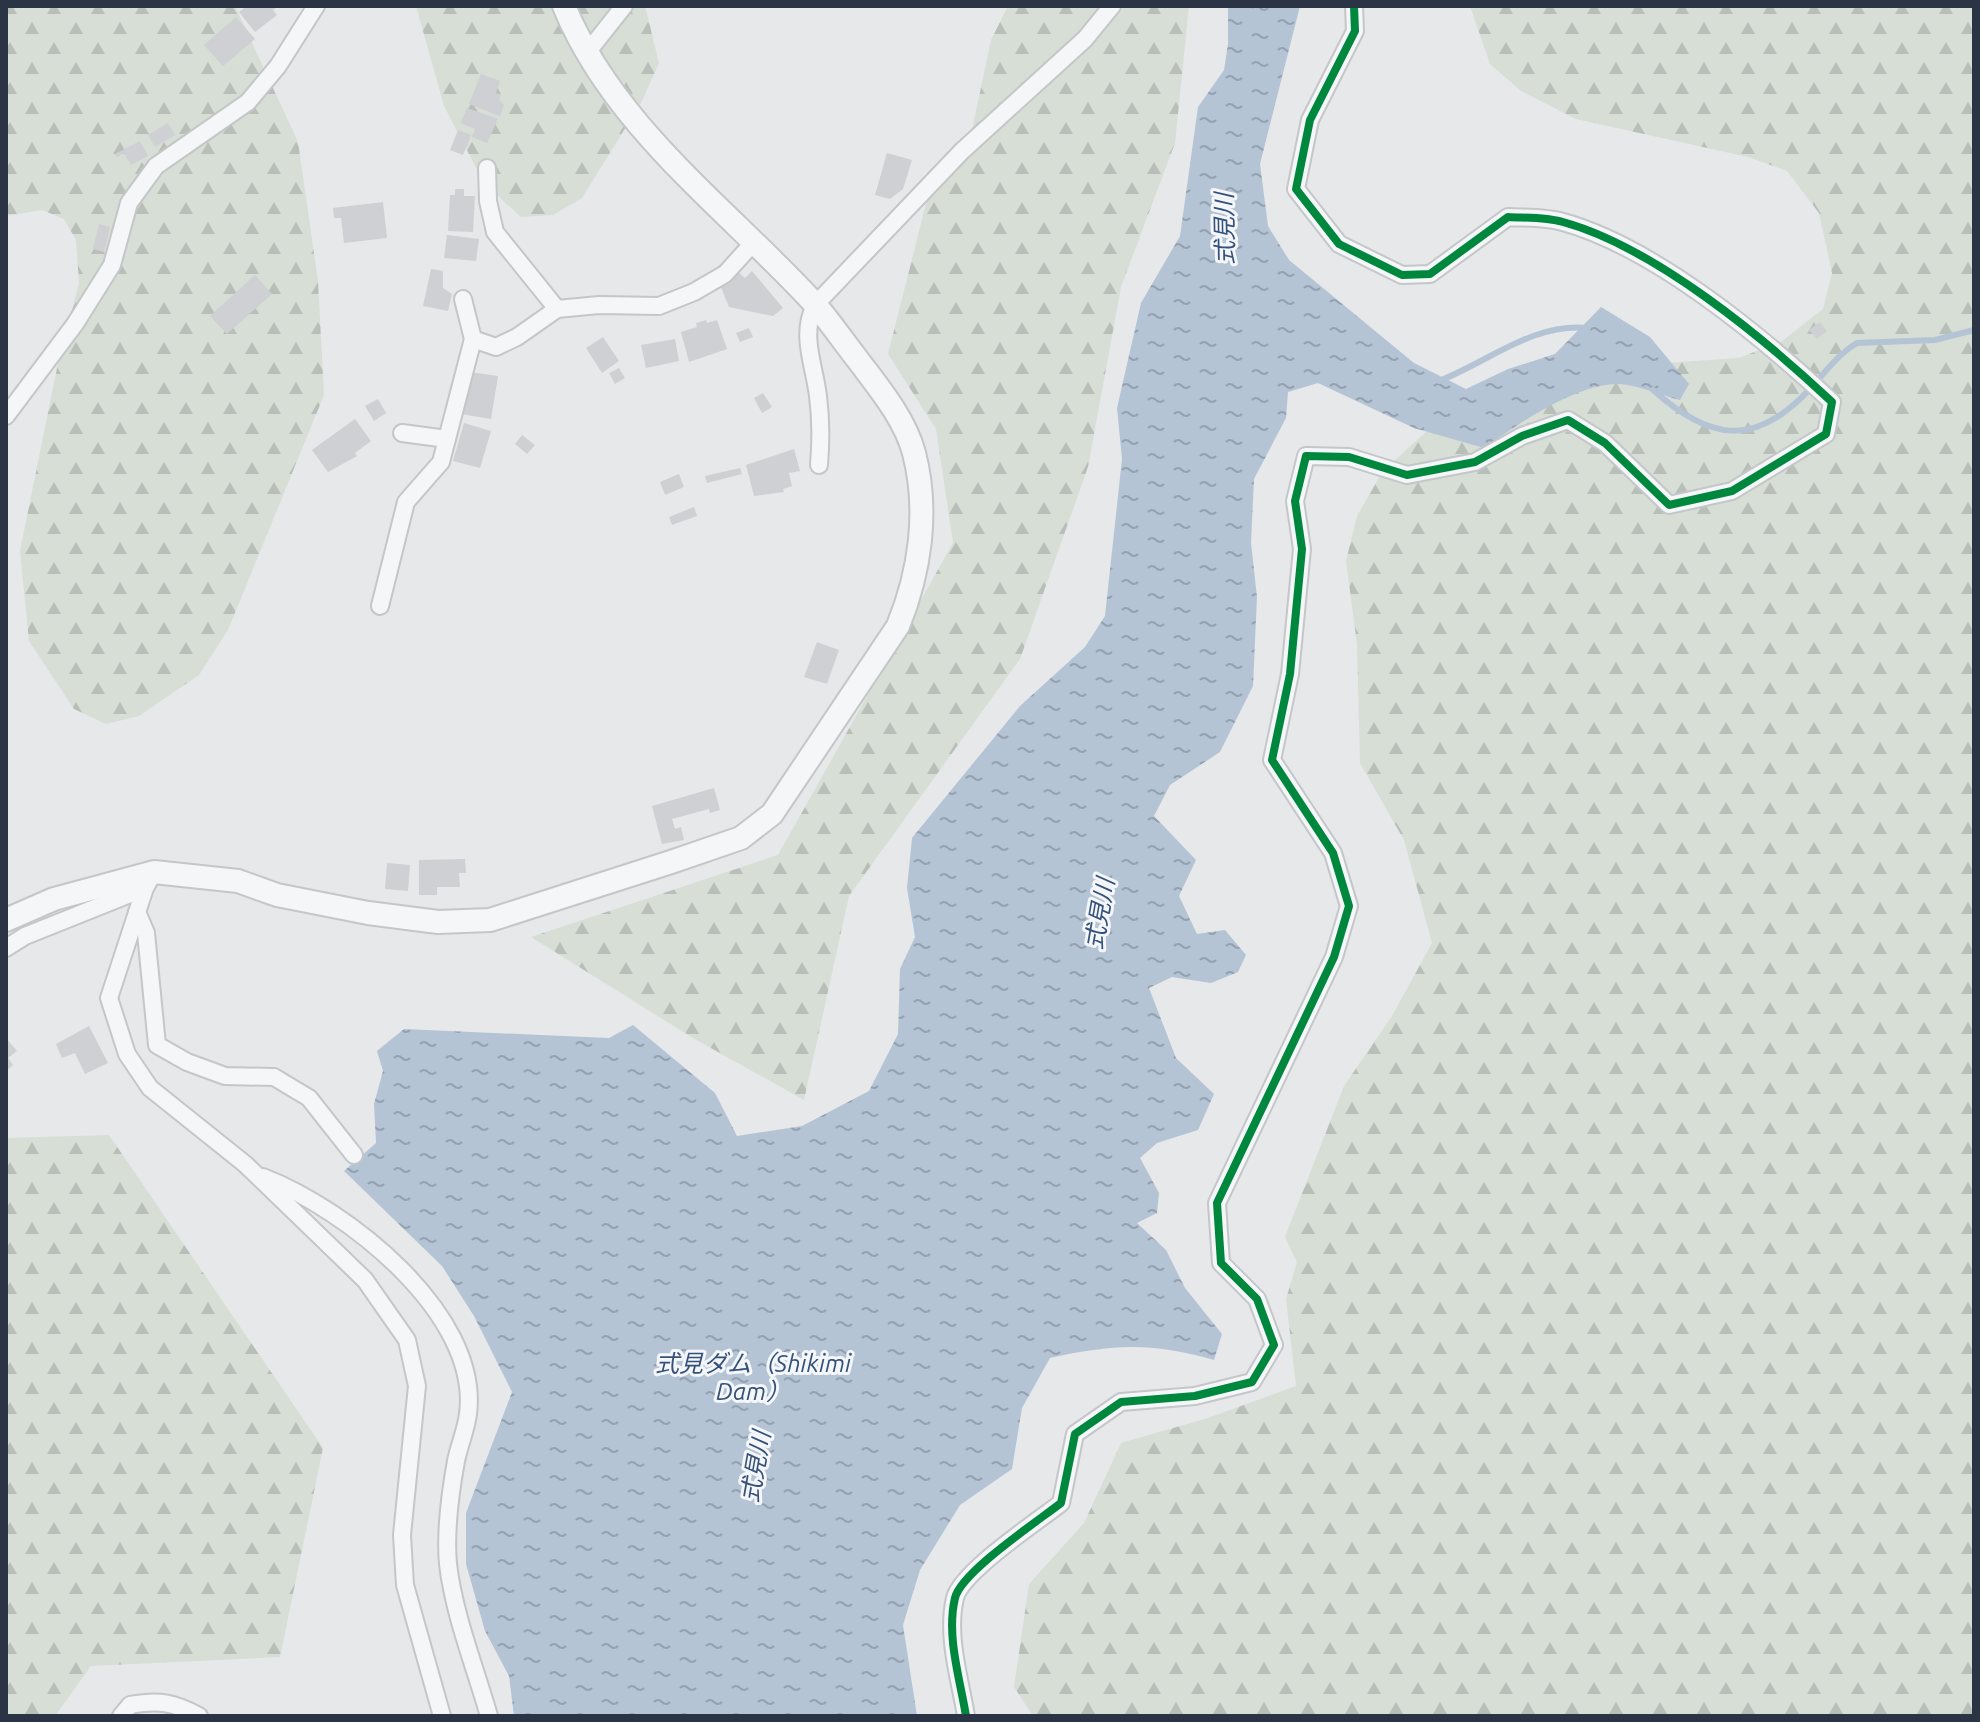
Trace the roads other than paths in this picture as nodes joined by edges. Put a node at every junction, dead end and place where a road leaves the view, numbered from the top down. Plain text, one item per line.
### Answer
1 (316, 6) edge
2 (564, 6) edge
3 (624, 6) edge
4 (1112, 6) edge
5 (1354, 6) edge
6 (586, 54) junction
7 (487, 168) dead end
8 (754, 242) junction
9 (463, 299) dead end
10 (815, 305) junction
11 (557, 309) junction
12 (473, 339) junction
13 (6, 416) edge
14 (402, 433) dead end
15 (447, 439) junction
16 (819, 465) dead end
17 (380, 606) dead end
18 (149, 880) junction
19 (137, 912) junction
20 (6, 920) edge
21 (6, 948) edge
22 (354, 1155) dead end
23 (255, 1174) junction
24 (121, 1716) edge
25 (199, 1716) edge
26 (442, 1716) edge
27 (489, 1716) edge
28 (966, 1716) edge

1 - 13 street
2 - 6 street
3 - 6 street
4 - 10 street
5 - 28 street
6 - 8 street
7 - 11 street
8 - 10 street
8 - 11 street
9 - 12 street
10 - 16 street
10 - 18 street
11 - 12 street
12 - 15 street
14 - 15 street
15 - 17 street
18 - 19 street
18 - 20 street
18 - 21 street
19 - 22 street
19 - 23 street
23 - 26 street
23 - 27 street
24 - 25 street

